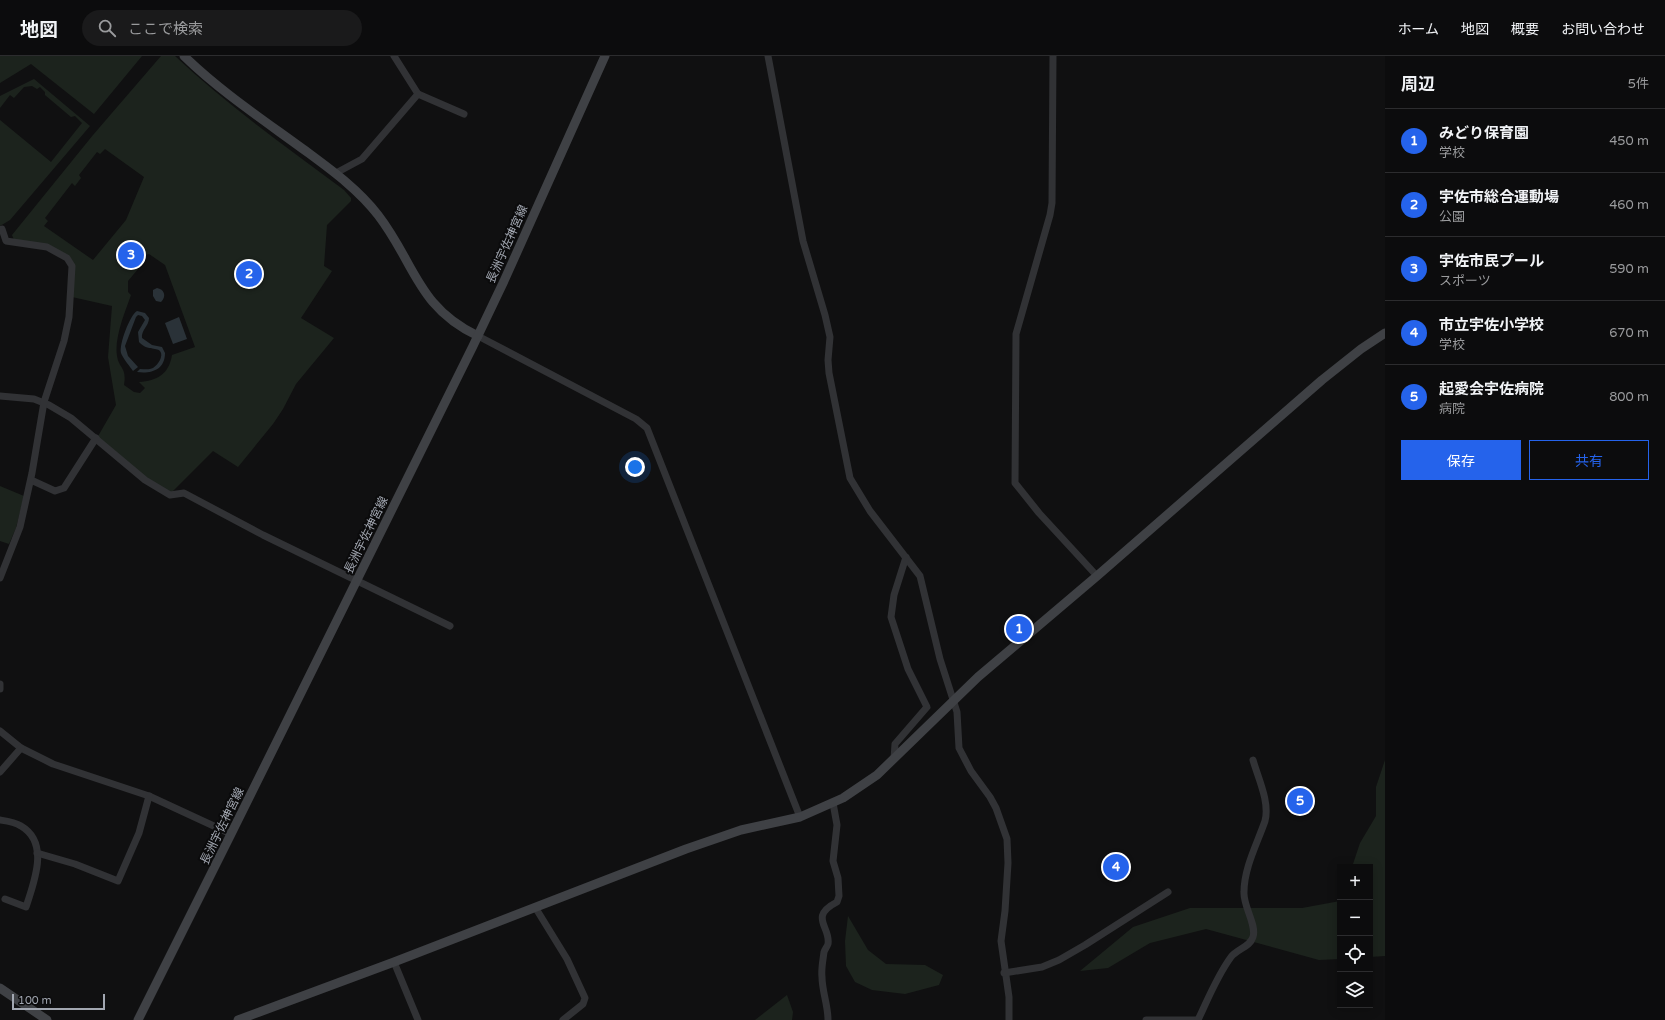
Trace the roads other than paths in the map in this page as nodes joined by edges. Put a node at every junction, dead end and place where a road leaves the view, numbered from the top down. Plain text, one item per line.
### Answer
1 (184, 56) edge
2 (394, 56) edge
3 (605, 56) edge
4 (768, 56) edge
5 (1053, 56) edge
6 (418, 94) junction
7 (464, 114) dead end
8 (336, 173) junction
9 (2, 230) dead end
10 (1385, 333) edge
11 (478, 336) junction
12 (0, 396) edge
13 (44, 402) junction
14 (96, 438) junction
15 (31, 480) junction
16 (906, 557) junction
17 (1097, 576) junction
18 (0, 578) edge
19 (357, 580) junction
20 (450, 626) dead end
21 (0, 684) edge
22 (0, 689) edge
23 (954, 700) junction
24 (0, 731) edge
25 (21, 748) junction
26 (894, 759) junction
27 (1253, 760) dead end
28 (0, 772) edge
29 (149, 796) junction
30 (833, 803) junction
31 (800, 817) junction
32 (0, 820) edge
33 (232, 834) junction
34 (38, 853) junction
35 (1168, 892) dead end
36 (5, 899) dead end
37 (535, 906) junction
38 (394, 962) junction
39 (1004, 973) junction
40 (0, 988) edge
41 (47, 1020) edge
42 (138, 1020) edge
43 (238, 1020) edge
44 (418, 1020) edge
45 (563, 1020) edge
46 (828, 1020) edge
47 (1008, 1020) edge
48 (1146, 1020) edge
49 (1197, 1020) edge

1 - 8 street
2 - 6 street
3 - 11 street, 長洲宇佐神宮線
4 - 16 street
5 - 17 street
6 - 7 street
6 - 8 street
8 - 11 street
9 - 13 street
10 - 17 street
11 - 19 street, 長洲宇佐神宮線
11 - 31 street
12 - 13 street
13 - 14 street
13 - 15 street
14 - 15 street
14 - 19 street
15 - 18 street
16 - 23 street
16 - 26 street
17 - 23 street
19 - 20 street
19 - 33 street, 長洲宇佐神宮線
21 - 22 street
23 - 26 street
23 - 39 street
24 - 25 street
25 - 28 street
25 - 29 street
26 - 30 street
27 - 49 street
29 - 33 street
29 - 34 street
30 - 31 street
30 - 46 street
31 - 37 street
32 - 34 street
33 - 42 street, 長洲宇佐神宮線
34 - 36 street
35 - 39 street
37 - 38 street
37 - 45 street
38 - 43 street
38 - 44 street
39 - 47 street
40 - 41 street
48 - 49 street

